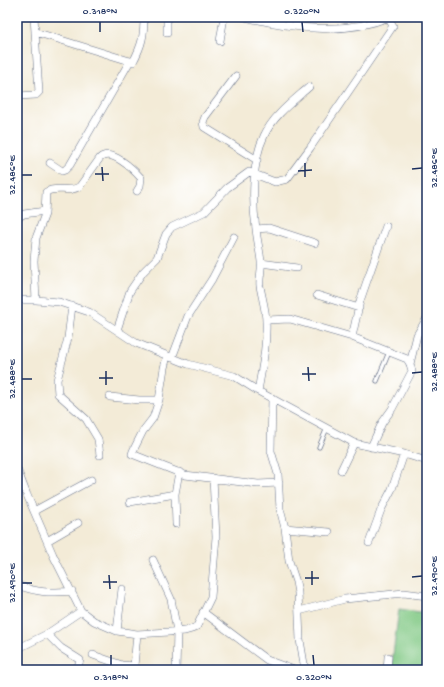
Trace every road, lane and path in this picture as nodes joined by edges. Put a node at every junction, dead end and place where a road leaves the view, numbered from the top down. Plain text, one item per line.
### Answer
1 (34, 17) edge
2 (144, 17) edge
3 (166, 17) edge
4 (224, 17) edge
5 (245, 17) edge
6 (389, 17) edge
7 (254, 18) edge
8 (35, 32) junction
9 (166, 33) dead end
10 (220, 41) dead end
11 (130, 61) junction
12 (236, 76) dead end
13 (308, 87) dead end
14 (17, 96) edge
15 (257, 160) junction
16 (50, 163) dead end
17 (255, 174) junction
18 (137, 191) dead end
19 (45, 211) junction
20 (17, 218) edge
21 (386, 226) dead end
22 (256, 229) junction
23 (234, 237) dead end
24 (315, 243) dead end
25 (261, 263) junction
26 (297, 268) dead end
27 (318, 295) dead end
28 (17, 300) edge
29 (36, 300) junction
30 (72, 306) junction
31 (359, 308) junction
32 (427, 318) edge
33 (266, 320) junction
34 (117, 330) junction
35 (352, 337) junction
36 (389, 352) junction
37 (170, 357) junction
38 (410, 364) junction
39 (377, 381) dead end
40 (258, 391) junction
41 (110, 397) dead end
42 (272, 398) junction
43 (159, 400) junction
44 (327, 428) junction
45 (354, 443) junction
46 (319, 447) dead end
47 (371, 447) junction
48 (404, 454) junction
49 (100, 455) dead end
50 (427, 461) edge
51 (17, 469) edge
52 (341, 470) dead end
53 (179, 472) junction
54 (213, 478) junction
55 (91, 480) dead end
56 (279, 483) junction
57 (176, 494) junction
58 (130, 502) dead end
59 (34, 511) junction
60 (78, 523) dead end
61 (176, 524) dead end
62 (285, 528) junction
63 (329, 532) dead end
64 (47, 541) junction
65 (369, 543) dead end
66 (153, 560) dead end
67 (17, 585) edge
68 (122, 589) dead end
69 (72, 591) junction
70 (427, 596) edge
71 (299, 610) junction
72 (81, 611) junction
73 (203, 612) junction
74 (117, 631) junction
75 (177, 631) junction
76 (46, 634) junction
77 (137, 634) junction
78 (17, 649) edge
79 (93, 655) dead end
80 (388, 657) dead end
81 (77, 670) edge
82 (176, 670) edge
83 (294, 670) edge
84 (305, 670) edge
85 (387, 670) edge

1 - 8 street
2 - 11 street
3 - 9 street
4 - 10 street
5 - 7 street
6 - 7 street
6 - 17 street
8 - 11 street
8 - 14 street
11 - 16 street
12 - 15 street
13 - 15 street
15 - 17 street
17 - 22 street
17 - 34 street
18 - 19 street
19 - 20 street
19 - 29 street
21 - 31 street
22 - 24 street
22 - 25 street
23 - 37 street
25 - 26 street
25 - 33 street
27 - 31 street
28 - 29 street
29 - 30 street
30 - 34 street
30 - 49 street
31 - 35 street
32 - 38 street
33 - 35 street
33 - 40 street
34 - 37 street
35 - 36 street
36 - 38 street
36 - 39 lane
37 - 40 street
37 - 43 street
38 - 47 street
40 - 42 street
41 - 43 street
42 - 44 street
42 - 56 street
43 - 53 street
44 - 45 street
44 - 46 lane
45 - 47 street
45 - 52 street
47 - 48 street
48 - 50 street
48 - 65 street
51 - 59 street
53 - 54 street
53 - 57 street
54 - 56 street
54 - 73 street
55 - 59 street
56 - 62 street
57 - 58 street
57 - 61 street
59 - 64 street
60 - 64 street
62 - 63 street
62 - 71 street
64 - 69 street
66 - 75 street
67 - 69 street
68 - 74 street
69 - 72 street
70 - 71 street
71 - 84 street
72 - 74 street
72 - 76 street
73 - 75 street
73 - 83 street
74 - 77 street
75 - 77 street
75 - 82 street
76 - 78 street
76 - 81 street
77 - 79 street
80 - 85 street

